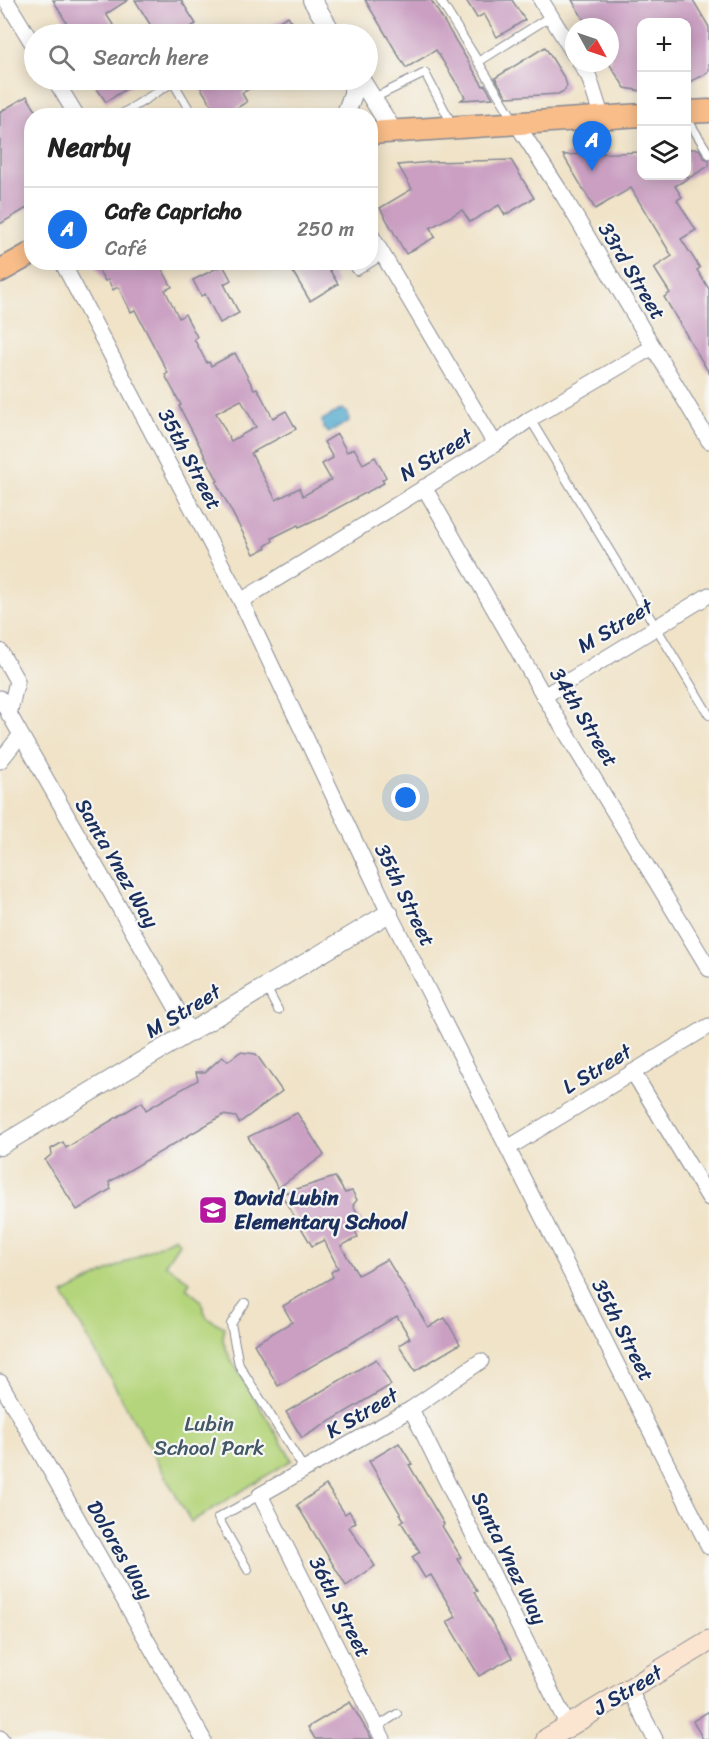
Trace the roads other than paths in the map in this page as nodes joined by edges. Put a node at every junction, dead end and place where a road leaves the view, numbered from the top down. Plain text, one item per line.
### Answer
1 (6, 0) edge
2 (312, 0) edge
3 (440, 0) edge
4 (541, 0) edge
5 (551, 16) junction
6 (327, 24) edge
7 (24, 30) edge
8 (565, 39) edge
9 (478, 62) junction
10 (584, 72) edge
11 (61, 90) edge
12 (160, 90) edge
13 (178, 90) edge
14 (353, 90) edge
15 (367, 90) edge
16 (372, 99) junction
17 (72, 108) edge
18 (131, 108) edge
19 (188, 108) edge
20 (348, 108) edge
21 (375, 108) edge
22 (709, 111) edge
23 (691, 112) edge
24 (637, 115) edge
25 (602, 118) junction
26 (516, 123) junction
27 (691, 124) edge
28 (454, 128) junction
29 (382, 132) edge
30 (709, 154) edge
31 (378, 246) edge
32 (384, 255) junction
33 (24, 258) edge
34 (378, 259) edge
35 (66, 270) edge
36 (0, 271) edge
37 (653, 347) junction
38 (530, 419) junction
39 (709, 441) edge
40 (495, 444) junction
41 (424, 487) junction
42 (709, 595) edge
43 (241, 601) junction
44 (656, 627) junction
45 (0, 651) edge
46 (544, 696) junction
47 (0, 698) edge
48 (9, 715) junction
49 (709, 715) edge
50 (20, 736) junction
51 (0, 739) edge
52 (0, 760) edge
53 (389, 913) junction
54 (709, 969) edge
55 (266, 987) junction
56 (278, 1010) dead end
57 (709, 1026) edge
58 (190, 1032) junction
59 (633, 1072) junction
60 (0, 1146) edge
61 (508, 1148) junction
62 (709, 1198) edge
63 (245, 1304) dead end
64 (481, 1361) dead end
65 (0, 1382) edge
66 (411, 1409) junction
67 (304, 1469) junction
68 (260, 1495) junction
69 (709, 1548) edge
70 (248, 1570) dead end
71 (709, 1641) edge
72 (629, 1689) junction
73 (397, 1714) dead end
74 (568, 1726) junction
75 (380, 1733) edge
76 (203, 1739) edge
77 (547, 1739) edge
78 (655, 1739) edge

1 - 7 street
2 - 6 street
3 - 9 lane
4 - 5 street
5 - 8 street
5 - 9 lane
9 - 26 lane
10 - 25 street
11 - 17 street
12 - 18 lane
13 - 19 lane
14 - 20 street
15 - 16 street
16 - 21 street
16 - 28 lane
22 - 23 main road
24 - 25 main road
25 - 26 main road
26 - 28 main road
26 - 37 street, 33rd Street
27 - 30 lane
28 - 29 main road
31 - 32 street
32 - 34 lane
32 - 40 street
33 - 36 main road
35 - 43 street, 35th Street
37 - 38 street, N Street
37 - 39 street, 33rd Street
38 - 40 street, N Street
38 - 44 lane
40 - 41 street, N Street
41 - 43 street, N Street
41 - 46 street, 34th Street
42 - 44 street, M Street
43 - 53 street, 35th Street
44 - 46 street, M Street
44 - 49 lane
45 - 48 street
46 - 54 street, 34th Street
47 - 48 street, Santa Ynez Way
48 - 50 street, Santa Ynez Way
50 - 51 street
50 - 52 street
50 - 58 street, Santa Ynez Way
53 - 55 street, M Street
53 - 61 street, 35th Street
55 - 56 lane
55 - 58 street, M Street
57 - 59 street, L Street
58 - 60 street, M Street
59 - 61 street, L Street
59 - 62 street
61 - 69 street, 35th Street
63 - 67 lane
64 - 66 street, K Street
65 - 76 street, Dolores Way
66 - 67 street, K Street
66 - 74 street, Santa Ynez Way
67 - 68 street, K Street
68 - 70 lane
68 - 75 street, 36th Street
71 - 72 main road, J Street
72 - 74 main road, J Street
72 - 78 street
73 - 75 lane
74 - 77 main road, J Street

